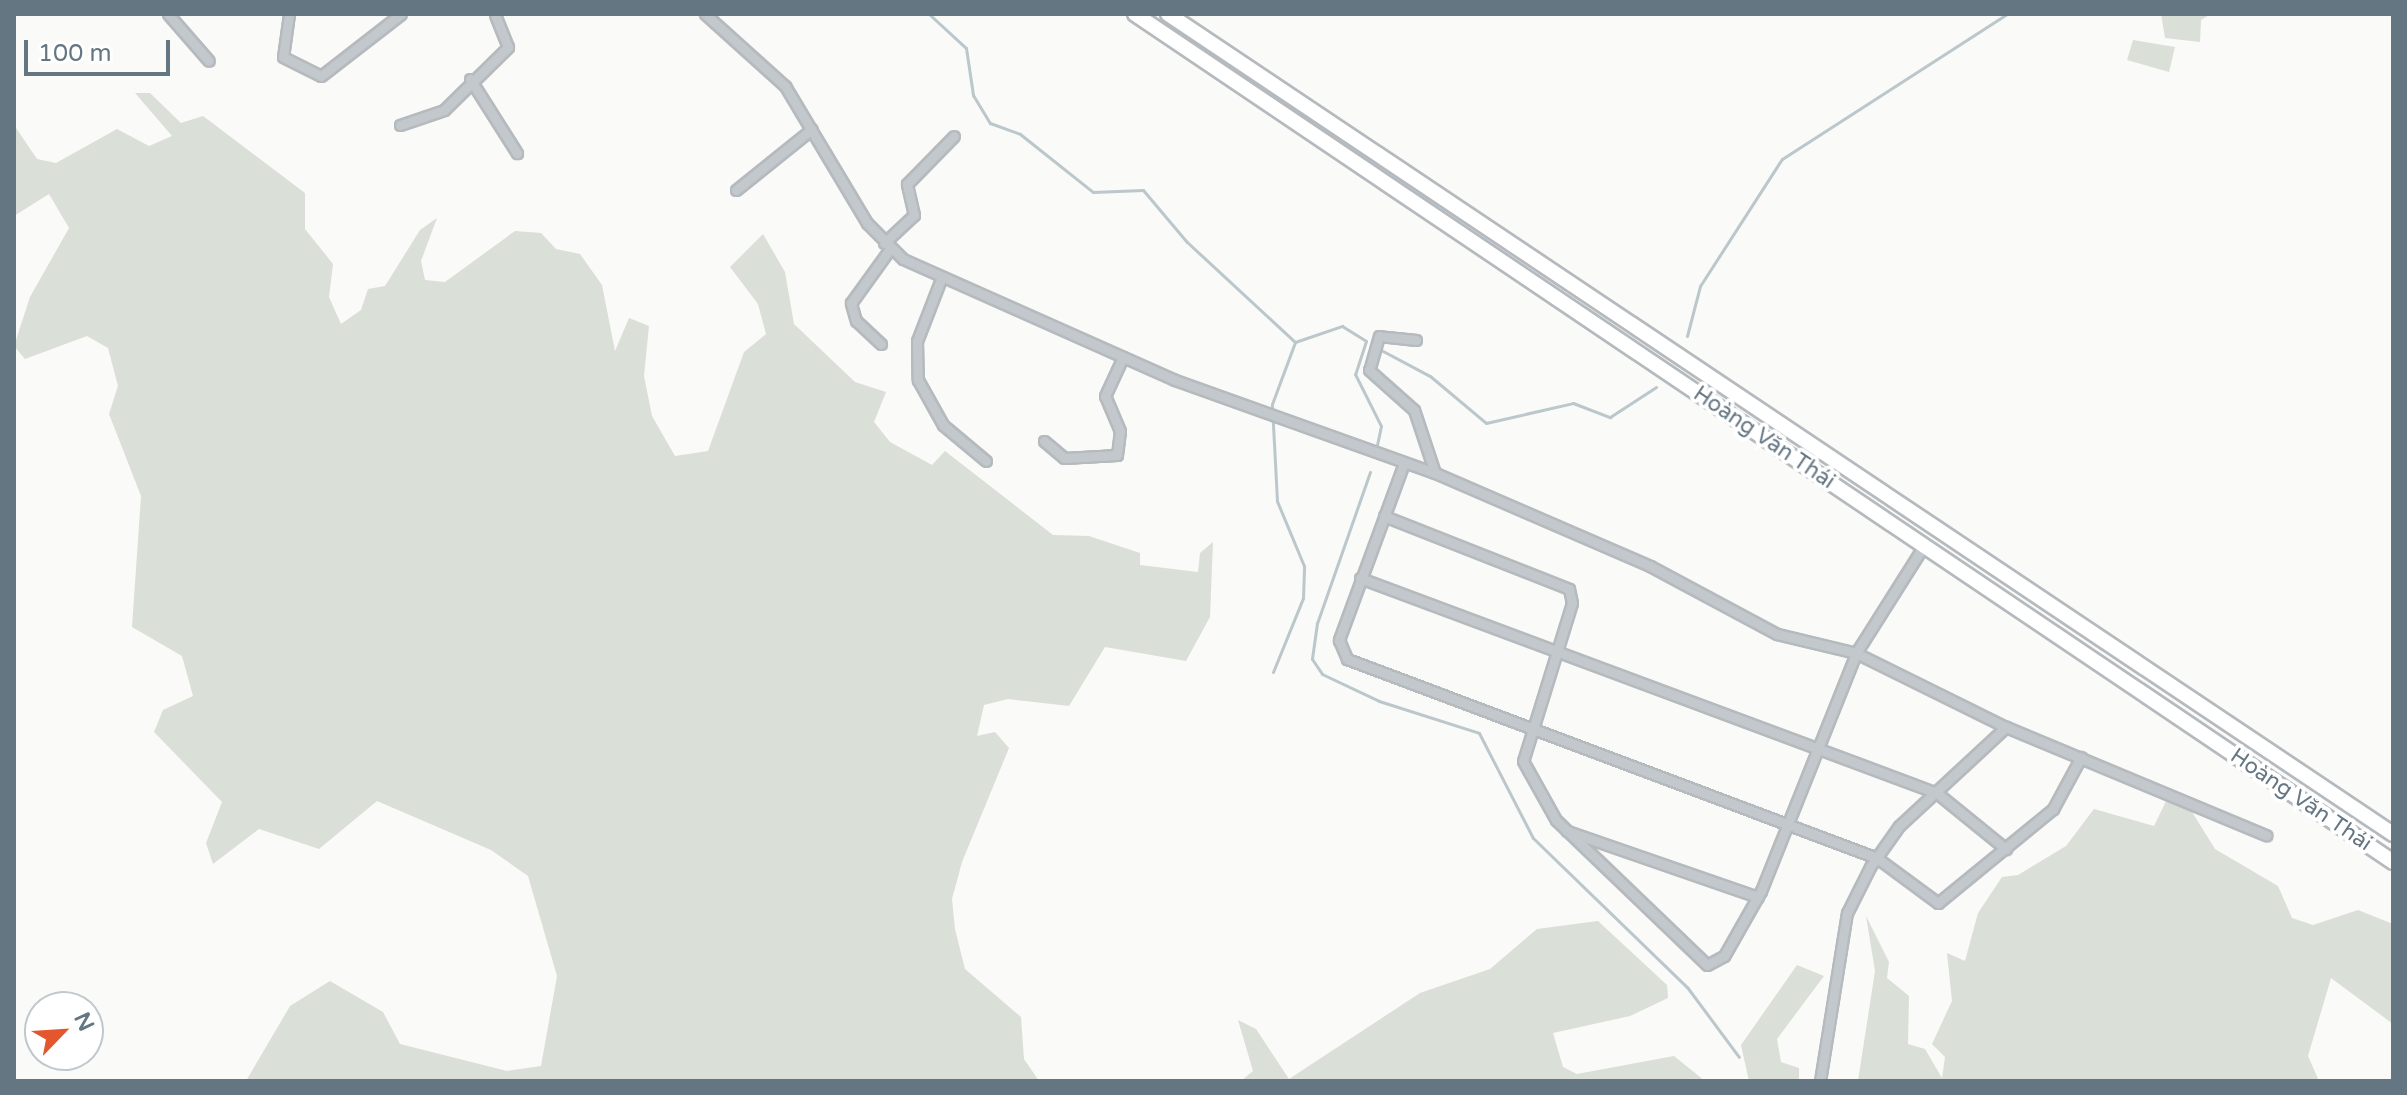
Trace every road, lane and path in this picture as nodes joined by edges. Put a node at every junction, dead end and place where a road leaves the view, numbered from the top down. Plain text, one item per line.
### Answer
1 (168, 14) edge
2 (289, 14) edge
3 (401, 14) edge
4 (495, 14) edge
5 (705, 14) edge
6 (1135, 14) edge
7 (1168, 14) edge
8 (209, 61) dead end
9 (470, 79) junction
10 (400, 125) dead end
11 (812, 129) junction
12 (954, 136) dead end
13 (517, 153) dead end
14 (736, 190) dead end
15 (887, 246) junction
16 (941, 279) junction
17 (1416, 340) dead end
18 (881, 344) dead end
19 (1123, 357) junction
20 (1044, 441) dead end
21 (986, 461) dead end
22 (1404, 463) junction
23 (1435, 473) junction
24 (1384, 516) junction
25 (1934, 530) junction
26 (1923, 547) junction
27 (1360, 578) junction
28 (1556, 650) junction
29 (1856, 653) junction
30 (1530, 725) junction
31 (2006, 727) junction
32 (1817, 747) junction
33 (2081, 757) junction
34 (1937, 793) junction
35 (1787, 822) junction
36 (1567, 831) junction
37 (2393, 834) edge
38 (2266, 835) dead end
39 (2006, 849) junction
40 (1877, 858) junction
41 (2393, 862) edge
42 (1758, 897) junction
43 (1820, 1081) edge

1 - 8 street
2 - 3 street
4 - 9 street
5 - 11 street
6 - 26 main road, Hoàng Văn Thái
7 - 25 main road, Hoàng Văn Thái
9 - 10 street
9 - 13 street
11 - 14 street
11 - 15 street
12 - 15 street
15 - 16 street
15 - 18 street
16 - 19 street
16 - 21 street
17 - 23 street
19 - 20 street
19 - 22 street
22 - 23 street
22 - 24 street
23 - 29 street
24 - 27 street
24 - 28 street
25 - 26 main road
25 - 37 main road, Hoàng Văn Thái
26 - 29 street
26 - 41 main road, Hoàng Văn Thái
27 - 28 street
27 - 30 street
28 - 30 street
28 - 32 street
29 - 31 street
29 - 32 street
30 - 35 street
30 - 36 street
31 - 33 street
31 - 34 street
32 - 34 street
32 - 35 street
33 - 38 street
33 - 39 street
34 - 39 street
34 - 40 street
35 - 40 street
35 - 42 street
36 - 42 street
36 - 42 street
39 - 40 street
40 - 43 street

